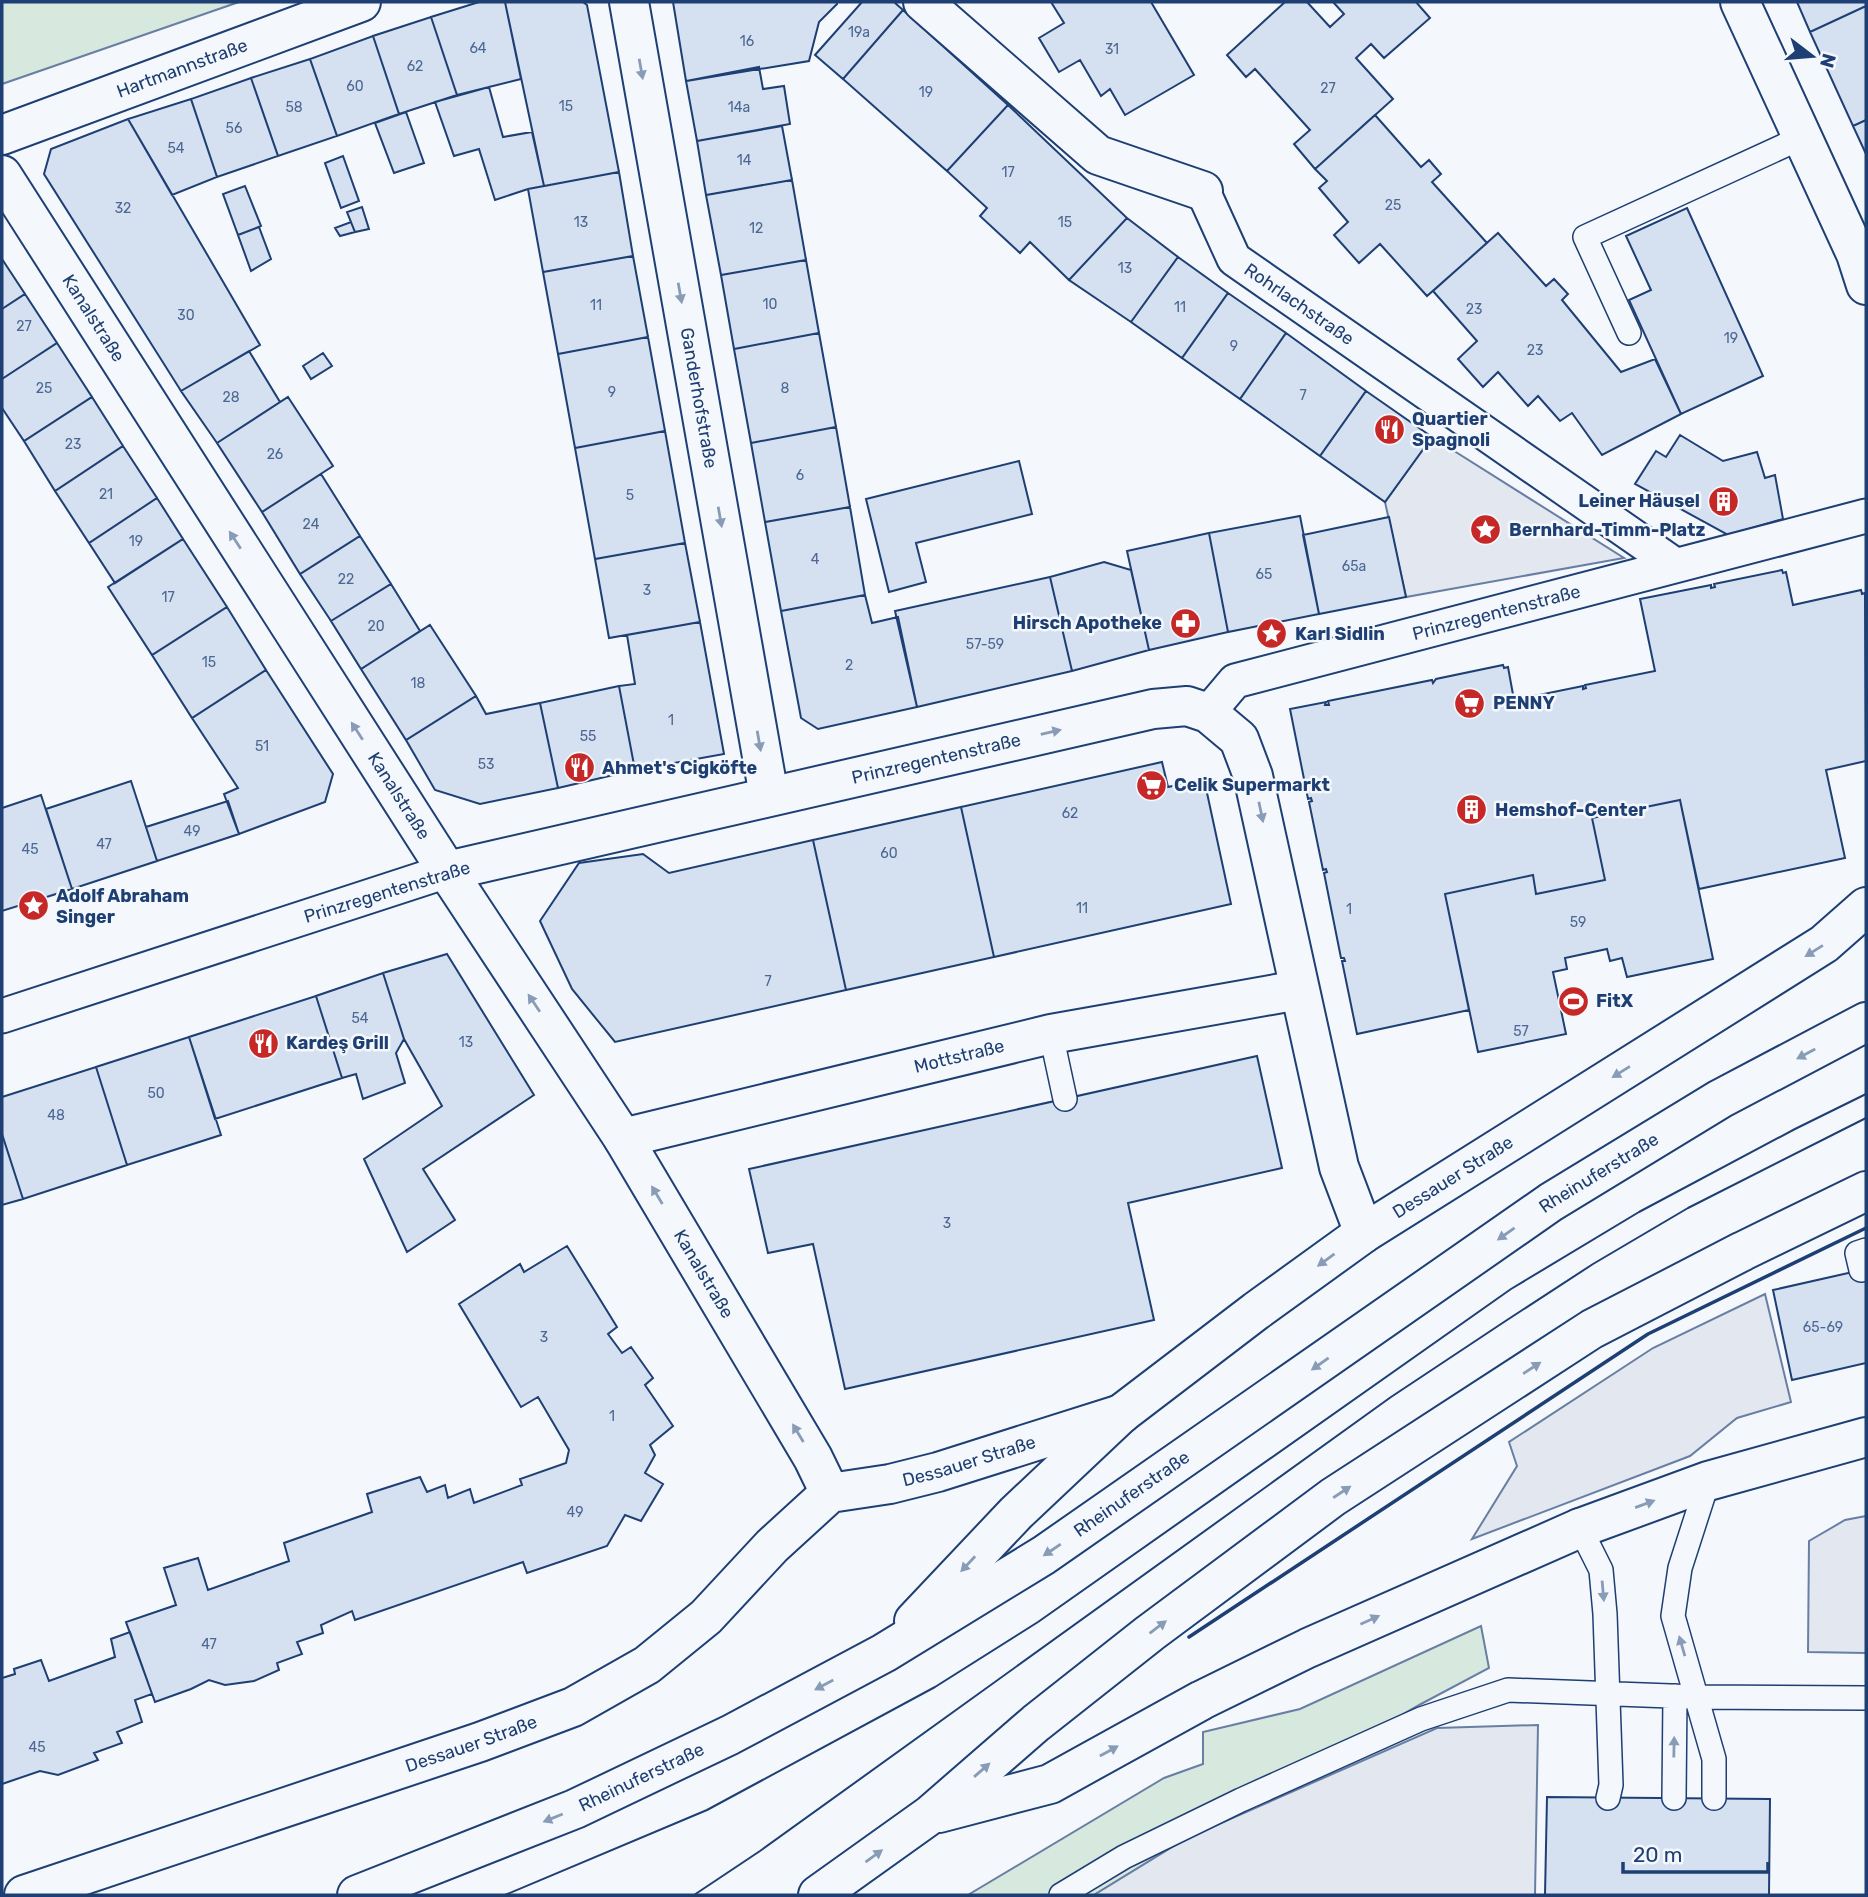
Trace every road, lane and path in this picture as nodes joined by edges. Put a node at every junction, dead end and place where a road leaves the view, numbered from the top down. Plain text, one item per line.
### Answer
1 (362, 2) edge
2 (629, 2) edge
3 (923, 2) edge
4 (1740, 2) edge
5 (2, 135) edge
6 (1802, 137) junction
7 (2, 175) edge
8 (1203, 191) joint
9 (1863, 262) edge
10 (1629, 333) dead end
11 (1866, 516) edge
12 (1675, 565) junction
13 (1208, 713) junction
14 (769, 796) junction
15 (447, 871) junction
16 (1866, 907) edge
17 (1299, 990) junction
18 (2, 1016) edge
19 (1866, 1022) edge
20 (1051, 1034) junction
21 (1065, 1099) dead end
22 (623, 1138) junction
23 (1866, 1191) edge
24 (1364, 1233) junction
25 (1121, 1414) junction
26 (1866, 1437) edge
27 (1709, 1481) junction
28 (830, 1493) junction
29 (1580, 1528) junction
30 (884, 1653) junction
31 (1609, 1693) junction
32 (1686, 1696) junction
33 (1866, 1698) edge
34 (1608, 1798) dead end
35 (1674, 1798) dead end
36 (1714, 1798) dead end
37 (930, 1815) junction
38 (24, 1895) edge
39 (357, 1895) edge
40 (818, 1895) edge
41 (1061, 1895) edge

1 - 5 street, Hartmannstraße
2 -> 14 street, Ganderhofstraße
3 - 8 street, Rohrlachstraße
4 - 6 street
6 - 9 street
6 - 10 lane
15 -> 7 street, Kanalstraße
8 - 12 street, Rohrlachstraße
11 - 12 street, Prinzregentenstraße
12 - 13 street, Prinzregentenstraße
14 -> 13 street, Prinzregentenstraße
13 -> 17 street
14 - 15 street, Prinzregentenstraße
15 - 18 street, Prinzregentenstraße
22 -> 15 street, Kanalstraße
16 -> 24 street, Dessauer Straße
17 - 20 street, Mottstraße
17 - 24 street
19 -> 30 street, Rheinuferstraße
20 - 21 lane
20 - 22 street, Mottstraße
28 -> 22 street, Kanalstraße
37 -> 23 street
24 -> 25 street, Dessauer Straße
25 - 28 street, Dessauer Straße
25 -> 30 street
26 - 27 street
29 -> 27 street
32 -> 27 lane
28 - 38 street, Dessauer Straße
29 -> 31 lane
37 -> 29 street
30 -> 39 street, Rheinuferstraße
31 - 32 lane
31 - 34 lane
31 - 41 lane
32 - 33 lane
35 -> 32 lane
32 - 36 lane
40 -> 37 street

